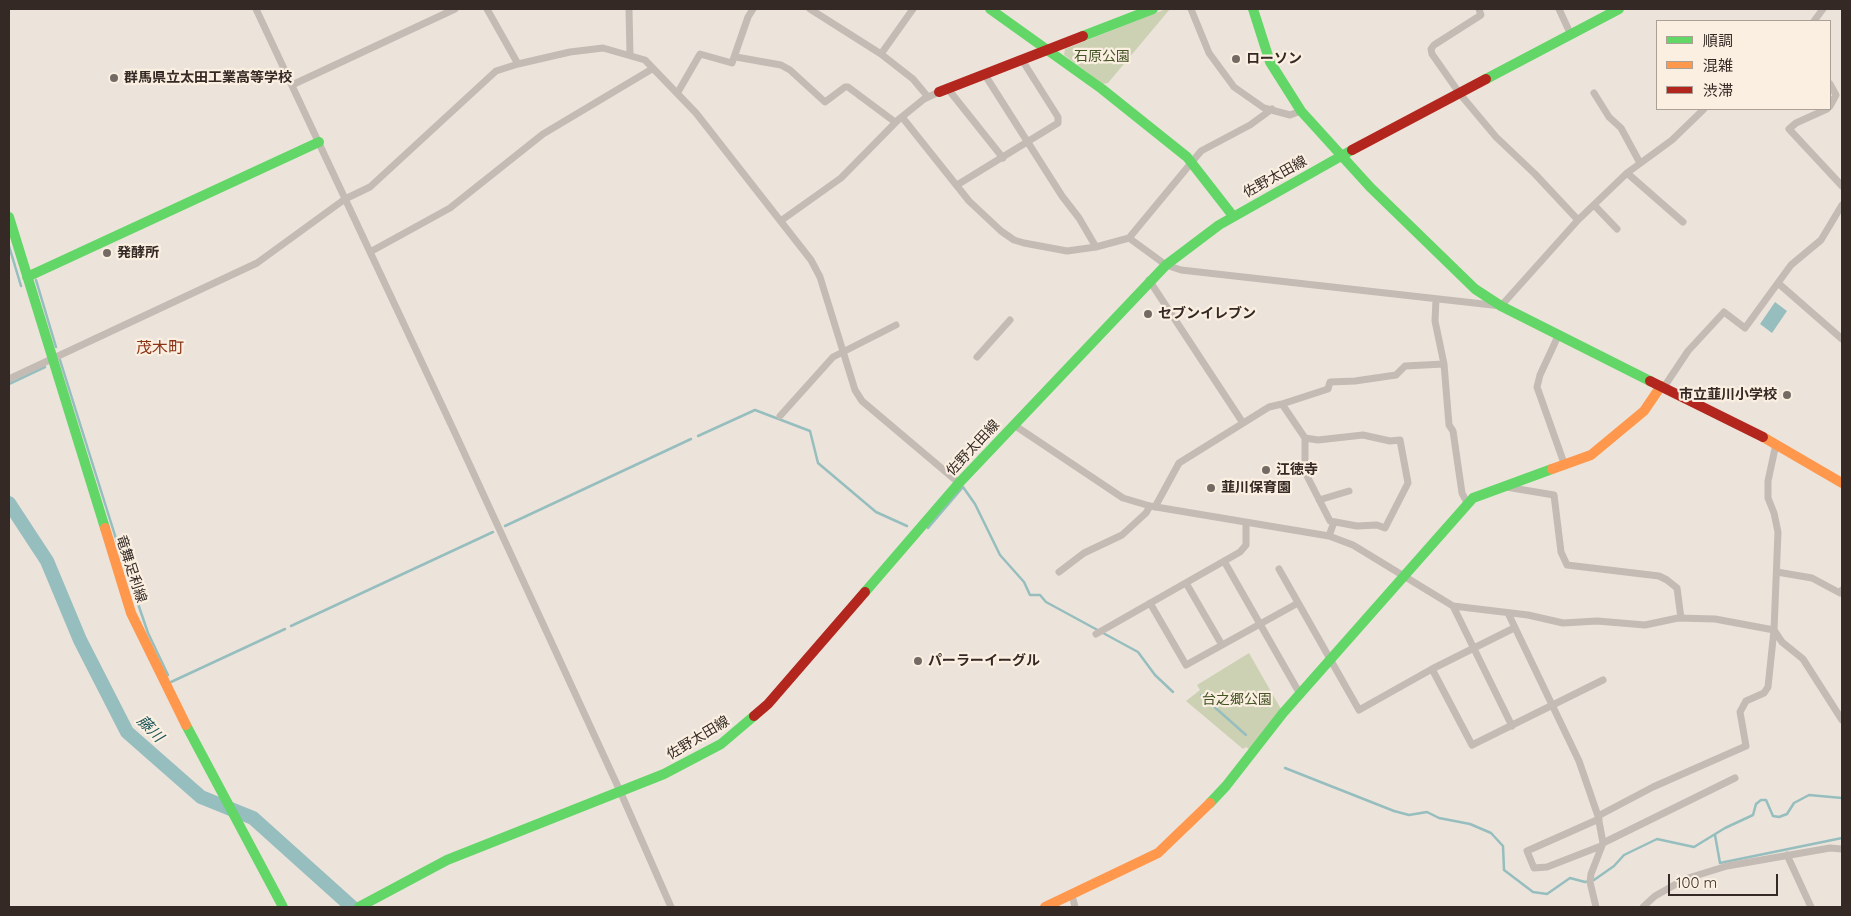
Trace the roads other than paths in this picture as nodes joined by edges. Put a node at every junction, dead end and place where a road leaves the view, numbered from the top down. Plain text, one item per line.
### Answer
1 (256, 9) edge
2 (454, 9) edge
3 (487, 9) edge
4 (628, 9) edge
5 (753, 9) edge
6 (810, 9) edge
7 (913, 9) edge
8 (990, 9) edge
9 (1153, 9) edge
10 (1191, 9) edge
11 (1253, 9) edge
12 (1479, 9) edge
13 (1559, 9) edge
14 (1619, 9) edge
15 (1823, 9) edge
16 (1815, 20) edge
17 (1571, 35) junction
18 (1048, 50) junction
19 (881, 54) junction
20 (630, 55) junction
21 (736, 56) junction
22 (1022, 60) junction
23 (518, 64) junction
24 (652, 69) junction
25 (985, 75) junction
26 (292, 85) junction
27 (1831, 86) edge
28 (944, 91) junction
29 (678, 92) junction
30 (1594, 93) dead end
31 (1460, 94) junction
32 (928, 97) junction
33 (1831, 105) edge
34 (1272, 109) junction
35 (1703, 110) edge
36 (1825, 110) edge
37 (1301, 111) junction
38 (902, 117) junction
39 (895, 122) junction
40 (319, 142) junction
41 (1028, 142) junction
42 (1342, 155) junction
43 (1003, 158) junction
44 (1192, 162) junction
45 (1640, 163) junction
46 (1627, 173) junction
47 (957, 185) junction
48 (1842, 186) edge
49 (345, 199) junction
50 (1594, 205) junction
51 (1842, 205) edge
52 (1233, 216) junction
53 (9, 217) edge
54 (782, 220) junction
55 (1578, 220) junction
56 (1683, 222) dead end
57 (1617, 229) dead end
58 (1129, 238) junction
59 (1096, 247) junction
60 (370, 252) junction
61 (1166, 265) junction
62 (28, 278) junction
63 (1149, 280) junction
64 (1778, 283) junction
65 (1436, 299) junction
66 (1500, 306) junction
67 (1010, 320) dead end
68 (896, 325) dead end
69 (1559, 334) junction
70 (1842, 339) edge
71 (842, 351) junction
72 (977, 357) dead end
73 (52, 358) junction
74 (1444, 364) junction
75 (9, 378) edge
76 (1662, 386) junction
77 (1282, 404) junction
78 (780, 416) dead end
79 (1243, 423) junction
80 (1014, 425) junction
81 (1305, 438) junction
82 (1776, 444) junction
83 (1565, 466) junction
84 (958, 483) junction
85 (1842, 483) edge
86 (1501, 486) junction
87 (1350, 491) dead end
88 (1319, 500) junction
89 (1467, 503) junction
90 (1152, 507) junction
91 (1246, 522) junction
92 (1334, 522) junction
93 (1330, 536) junction
94 (1224, 561) junction
95 (1279, 569) dead end
96 (1060, 572) dead end
97 (1778, 572) junction
98 (1403, 576) junction
99 (1186, 583) junction
100 (1842, 590) edge
101 (1150, 603) junction
102 (1298, 603) junction
103 (1453, 606) junction
104 (1508, 612) junction
105 (1681, 618) junction
106 (1260, 624) junction
107 (1514, 628) junction
108 (1774, 630) junction
109 (1099, 632) dead end
110 (1222, 645) junction
111 (1473, 649) junction
112 (1330, 660) junction
113 (1432, 669) junction
114 (1603, 680) dead end
115 (1300, 694) junction
116 (1552, 706) junction
117 (1842, 720) edge
118 (1512, 726) junction
119 (1735, 778) dead end
120 (620, 792) junction
121 (1598, 818) junction
122 (1602, 844) junction
123 (1842, 849) edge
124 (1787, 855) junction
125 (1072, 895) junction
126 (283, 907) edge
127 (359, 907) edge
128 (671, 907) edge
129 (1045, 907) edge
130 (1074, 907) edge
131 (1596, 907) edge
132 (1643, 907) edge
133 (1811, 907) edge

1 - 26 street
2 - 26 street
3 - 23 street
4 - 20 street
5 - 21 street
6 - 19 street
7 - 19 street
8 - 18 street
9 - 18 street
10 - 34 street
11 - 37 street
12 - 31 street
13 - 17 street
14 - 17 street, 佐野太田線
15 - 16 street
17 - 31 street, 佐野太田線
18 - 22 street
18 - 44 street
19 - 32 street
20 - 23 street
20 - 24 street
21 - 29 street
21 - 39 street
22 - 25 street
22 - 41 street
23 - 49 street
24 - 29 street
24 - 60 street
25 - 28 street
25 - 41 street
26 - 40 street
27 - 33 street
28 - 32 street
28 - 43 street
29 - 54 street
30 - 45 street
31 - 42 street, 佐野太田線
31 - 55 street
32 - 38 street
34 - 37 street
34 - 44 street
35 - 45 street
36 - 48 street
37 - 42 street
38 - 39 street
38 - 47 street
39 - 54 street
40 - 49 street
40 - 62 street
41 - 43 street
41 - 59 street
42 - 52 street, 佐野太田線
42 - 66 street
43 - 47 street
44 - 52 street
44 - 58 street
45 - 46 street
46 - 50 street
46 - 56 street
47 - 59 street
49 - 60 street
49 - 73 street
50 - 55 street
50 - 57 street
51 - 64 street
52 - 61 street, 佐野太田線
53 - 62 street, 竜舞足利線
54 - 71 street
55 - 66 street
58 - 59 street
58 - 61 street
60 - 120 street
61 - 63 street, 佐野太田線
61 - 65 street
62 - 73 street, 竜舞足利線
63 - 79 street
63 - 80 street, 佐野太田線
64 - 70 street
64 - 76 street
65 - 66 street
65 - 74 street
66 - 69 street
67 - 72 street
68 - 71 street
69 - 76 street
69 - 83 street
71 - 78 street
71 - 84 street
73 - 75 street
73 - 126 street, 竜舞足利線
74 - 77 street
74 - 89 street
76 - 82 street
76 - 83 street
77 - 79 street
77 - 81 street
79 - 90 street
80 - 84 street, 佐野太田線
80 - 90 street
81 - 88 street
81 - 92 street
82 - 85 street
82 - 97 street
83 - 86 street
84 - 120 street, 佐野太田線
86 - 89 street
86 - 105 street
87 - 88 street
88 - 92 street
89 - 98 street
90 - 91 street
90 - 96 street
91 - 93 street
91 - 94 street
92 - 93 street
93 - 98 street
94 - 99 street
94 - 106 street
95 - 102 street
97 - 100 street
97 - 108 street
98 - 103 street
98 - 112 street
99 - 101 street
99 - 110 street
101 - 109 street
101 - 110 street
102 - 106 street
102 - 112 street
103 - 104 street
103 - 111 street
104 - 105 street
104 - 107 street
105 - 108 street
106 - 110 street
106 - 115 street
107 - 111 street
107 - 116 street
108 - 117 street
108 - 121 street
111 - 113 street
111 - 118 street
112 - 113 street
112 - 115 street
113 - 118 street
114 - 116 street
115 - 125 street
116 - 118 street
116 - 121 street
119 - 122 street
120 - 127 street, 佐野太田線
120 - 128 street
121 - 122 street
121 - 122 street
122 - 131 street
123 - 124 street
124 - 132 street
124 - 133 street
125 - 129 street
125 - 130 street

